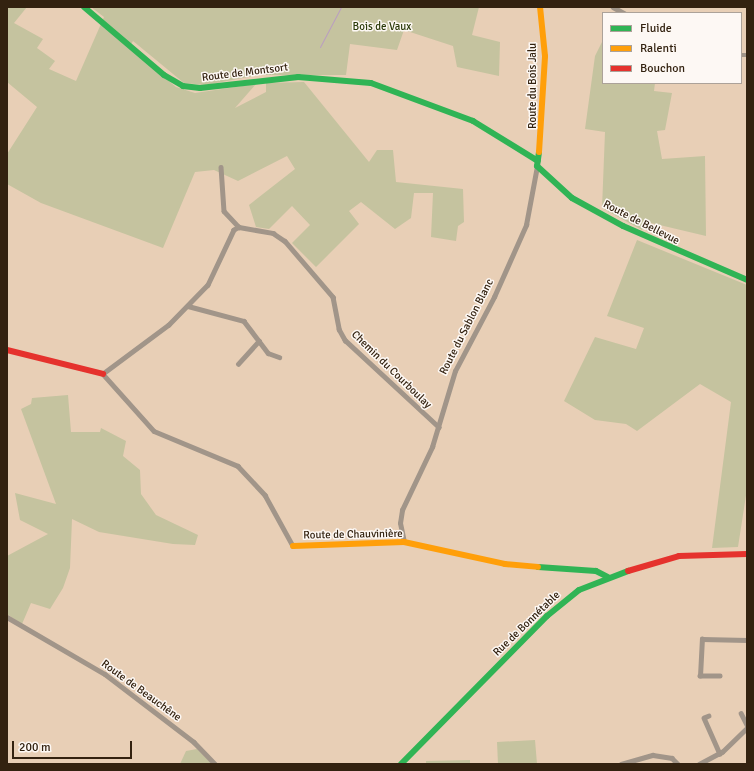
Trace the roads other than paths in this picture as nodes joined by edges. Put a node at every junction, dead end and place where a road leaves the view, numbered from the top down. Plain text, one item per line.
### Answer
1 (84, 7) edge
2 (540, 7) edge
3 (613, 7) edge
4 (622, 12) edge
5 (538, 163) junction
6 (221, 167) dead end
7 (240, 227) junction
8 (747, 280) edge
9 (188, 306) junction
10 (259, 341) junction
11 (7, 350) edge
12 (279, 357) dead end
13 (238, 364) dead end
14 (103, 374) junction
15 (439, 427) junction
16 (404, 542) junction
17 (293, 546) joint
18 (747, 554) edge
19 (608, 577) junction
20 (7, 617) edge
21 (747, 640) edge
22 (720, 676) dead end
23 (741, 713) dead end
24 (709, 716) dead end
25 (747, 725) edge
26 (747, 728) edge
27 (720, 754) junction
28 (215, 764) edge
29 (402, 764) edge
30 (621, 764) edge
31 (678, 764) edge
32 (699, 764) edge

1 - 5 street, Route de Montsort
2 - 5 street, Route du Bois Jalu
3 - 4 street
5 - 8 street, Route de Bellevue
5 - 15 street, Route du Sablon Blanc
6 - 7 street
7 - 9 street
7 - 15 street, Chemin du Courboulay
9 - 10 street
9 - 14 street
10 - 12 street
10 - 13 street
11 - 14 street
14 - 17 street, Route de Chauvinière
15 - 16 street, Route du Sablon Blanc
16 - 17 street, Route de Chauvinière
16 - 19 street, Route de Chauvinière
18 - 19 street, Rue de Bonnétable
19 - 29 street, Rue de Bonnétable
20 - 28 street, Route de Beauchêne
21 - 22 street
23 - 25 street
24 - 27 street
26 - 27 street
27 - 32 street
30 - 31 street

